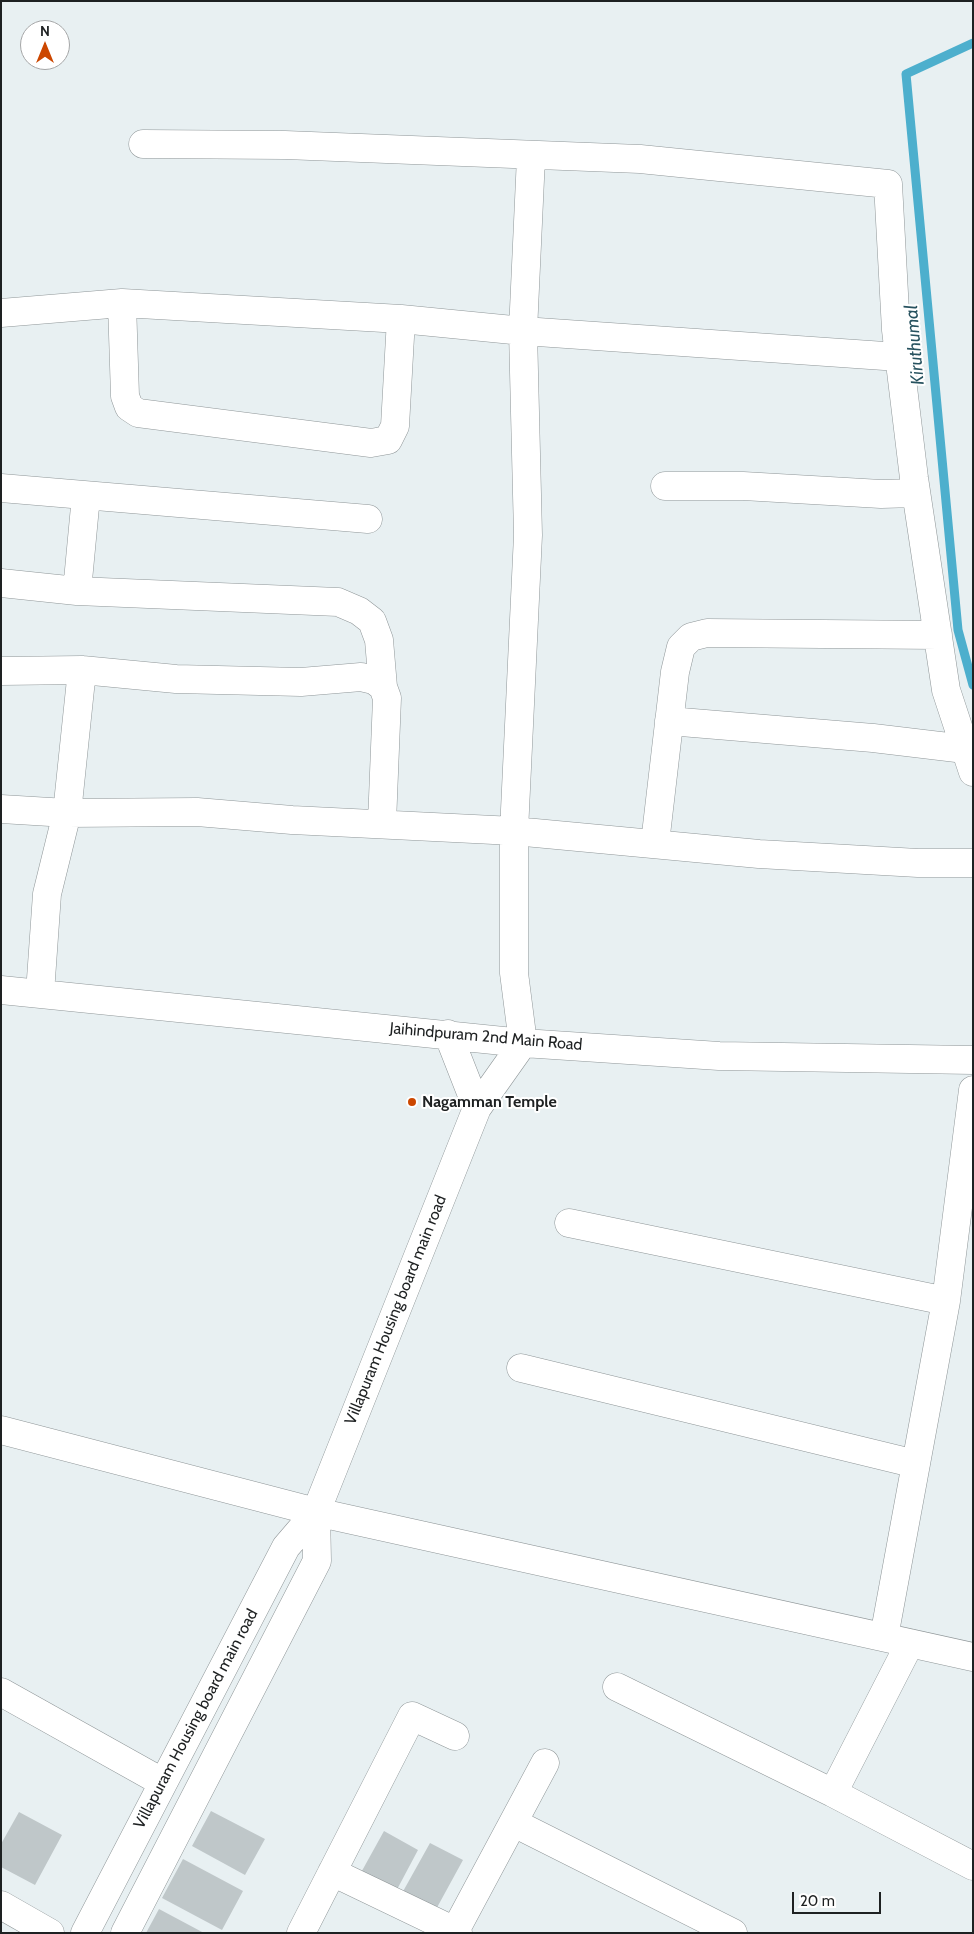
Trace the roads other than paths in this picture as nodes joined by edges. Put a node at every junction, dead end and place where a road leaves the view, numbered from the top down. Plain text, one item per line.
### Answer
1 (143, 144) dead end
2 (531, 156) junction
3 (122, 303) junction
4 (1, 313) edge
5 (401, 319) junction
6 (523, 331) junction
7 (899, 356) junction
8 (665, 486) dead end
9 (1, 488) edge
10 (916, 493) junction
11 (86, 496) junction
12 (368, 519) dead end
13 (1, 583) edge
14 (77, 591) junction
15 (938, 635) junction
16 (82, 670) junction
17 (1, 671) edge
18 (383, 687) junction
19 (669, 721) junction
20 (969, 760) edge
21 (1, 809) edge
22 (67, 813) junction
23 (382, 823) junction
24 (514, 831) junction
25 (655, 843) junction
26 (973, 862) edge
27 (1, 990) edge
28 (40, 993) junction
29 (448, 1034) junction
30 (523, 1043) junction
31 (973, 1060) edge
32 (973, 1090) edge
33 (477, 1108) junction
34 (569, 1223) dead end
35 (946, 1301) junction
36 (521, 1368) dead end
37 (1, 1430) edge
38 (916, 1464) junction
39 (316, 1512) junction
40 (897, 1640) junction
41 (973, 1658) edge
42 (617, 1687) dead end
43 (1, 1692) edge
44 (455, 1736) dead end
45 (544, 1763) dead end
46 (162, 1782) junction
47 (833, 1793) junction
48 (514, 1823) junction
49 (973, 1866) edge
50 (332, 1872) junction
51 (1, 1905) edge
52 (456, 1932) edge
53 (50, 1933) edge
54 (85, 1933) edge
55 (126, 1933) edge
56 (301, 1933) edge
57 (733, 1933) edge

1 - 2 street
2 - 6 street
2 - 7 street
3 - 4 street
3 - 5 street
3 - 5 street
5 - 6 street
6 - 7 street
6 - 24 street
7 - 10 street
8 - 10 street
9 - 11 street
10 - 15 street
11 - 12 street
11 - 14 street
13 - 14 street
14 - 18 street
15 - 19 street
15 - 20 street
16 - 17 street
16 - 18 street
16 - 22 street
18 - 23 street
19 - 20 street
19 - 25 street
21 - 22 street
22 - 23 street
22 - 28 street
23 - 24 street
24 - 25 street
24 - 30 street
25 - 26 street
27 - 28 street, Jaihindpuram 2nd Main Road
28 - 29 street, Jaihindpuram 2nd Main Road
29 - 30 street, Jaihindpuram 2nd Main Road
29 - 33 street
30 - 31 street, Jaihindpuram 2nd Main Road
30 - 33 street, Villapuram Housing board main road
32 - 35 street
33 - 39 street, Villapuram Housing board main road
34 - 35 street
35 - 38 street
36 - 38 street
37 - 39 street
38 - 40 street
39 - 40 street
39 - 46 street, Villapuram Housing board main road
39 - 55 street, Villapuram Housing board main road
40 - 41 street
40 - 47 street
42 - 47 street
43 - 46 street
44 - 50 street
45 - 48 street
46 - 54 street, Villapuram Housing board main road
47 - 49 street
48 - 52 street
48 - 57 street
50 - 52 street
50 - 56 street
51 - 53 street

